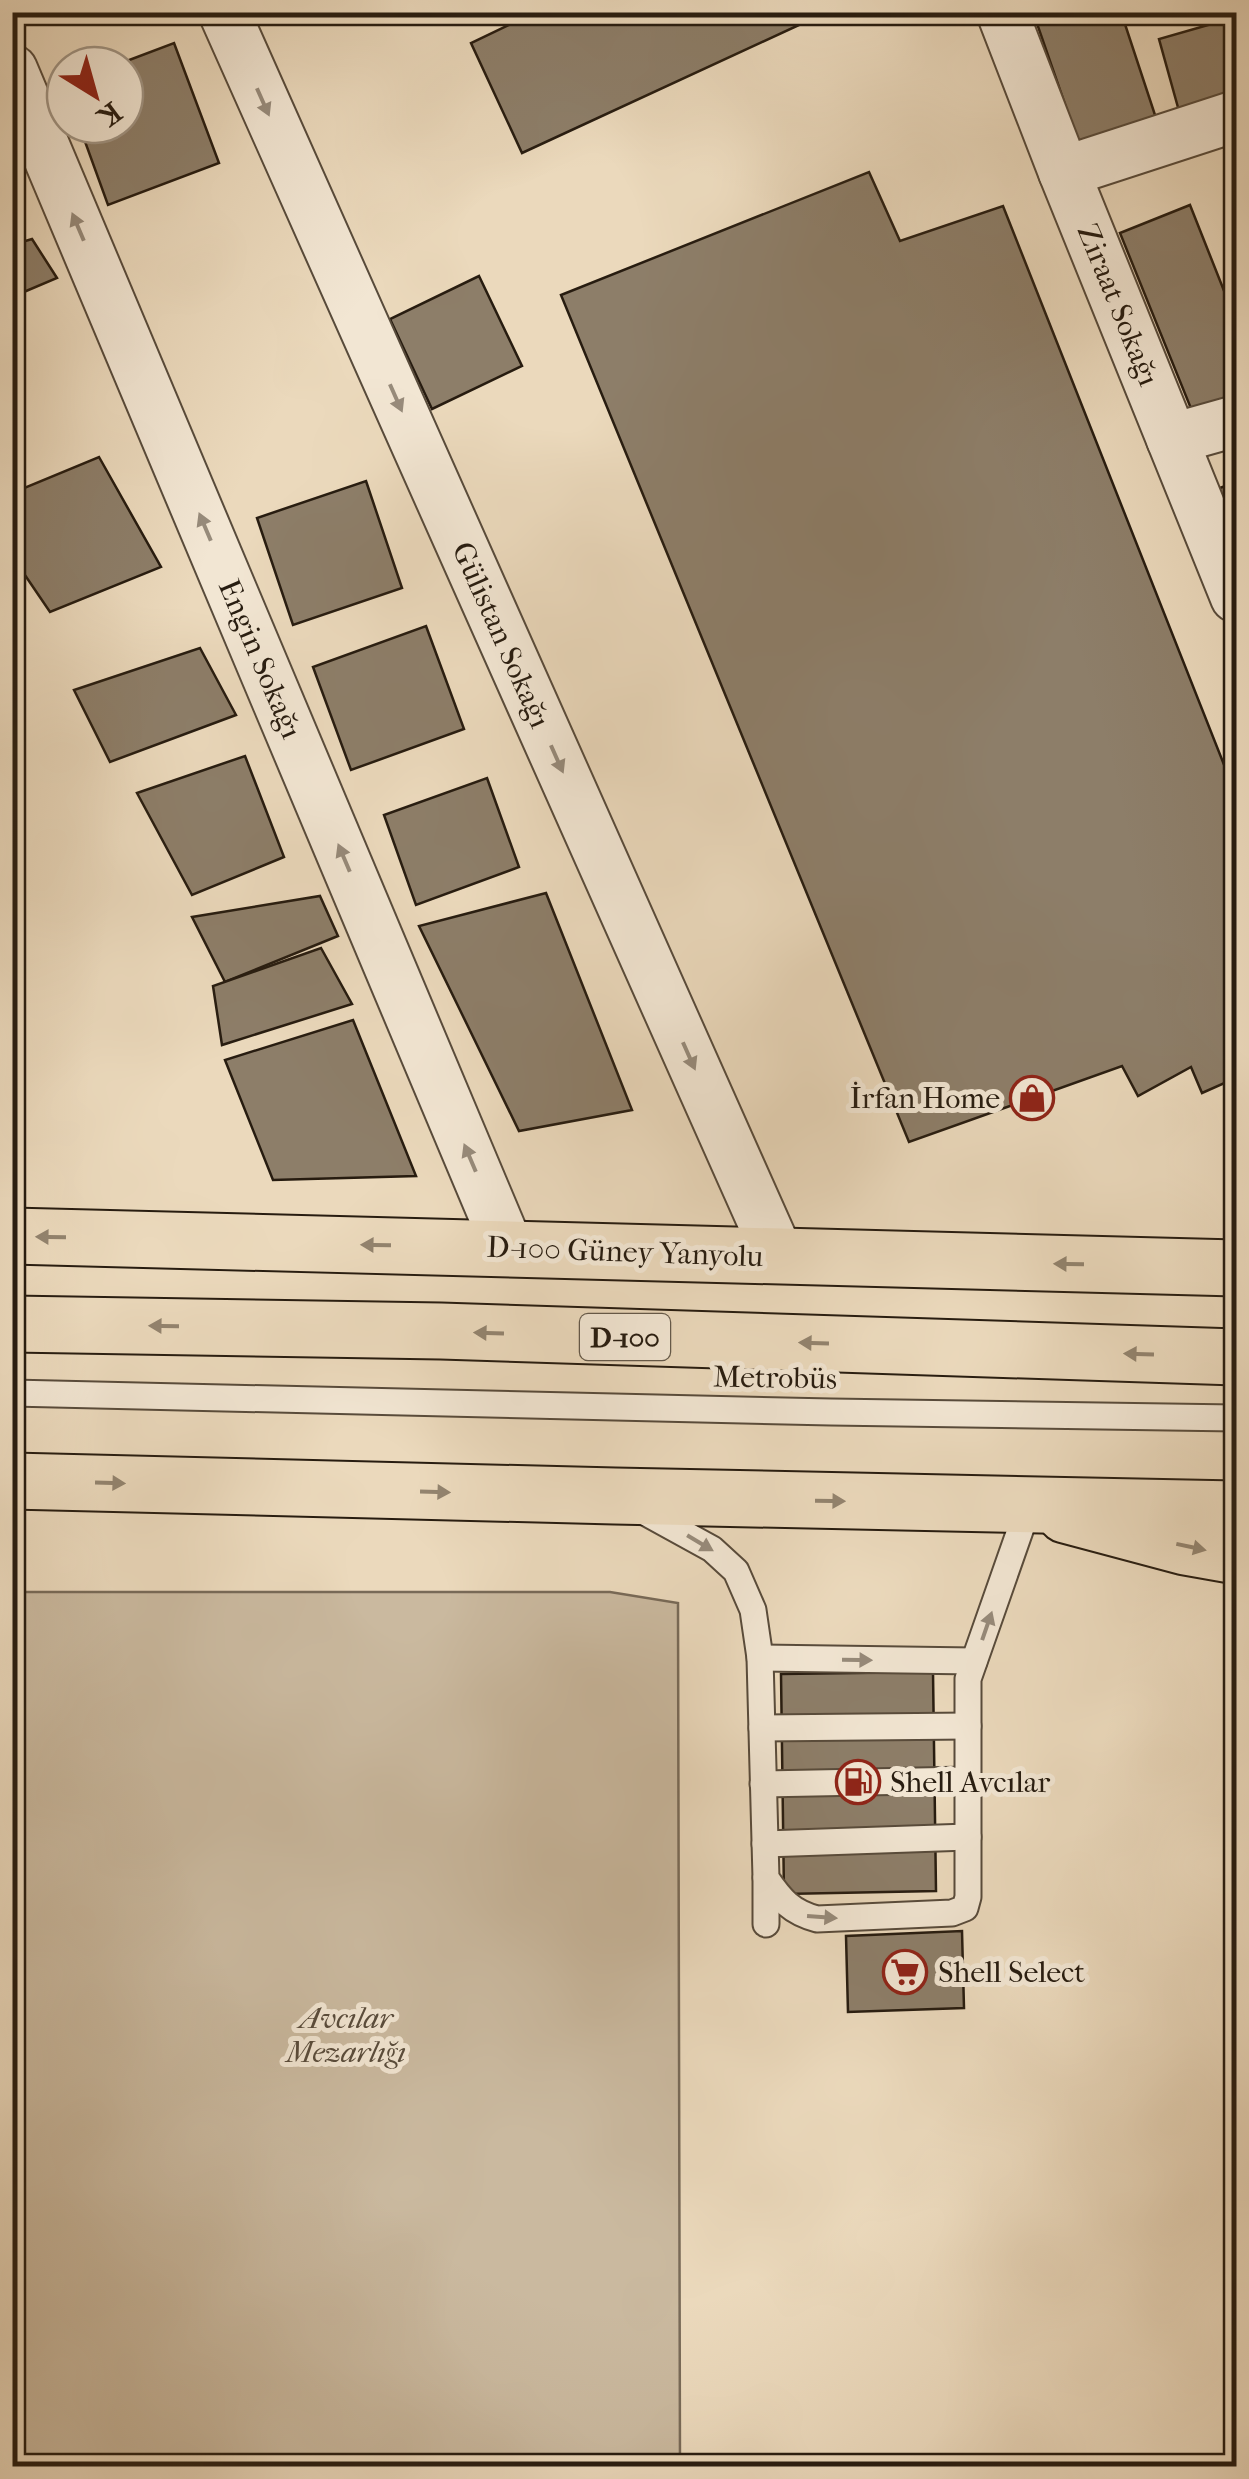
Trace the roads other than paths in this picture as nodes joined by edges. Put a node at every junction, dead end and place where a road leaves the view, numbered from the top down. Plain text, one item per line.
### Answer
1 (224, 12) edge
2 (1002, 12) edge
3 (12, 70) edge
4 (1236, 116) edge
5 (1064, 172) junction
6 (1236, 421) edge
7 (1172, 439) junction
8 (1236, 597) edge
9 (12, 1236) edge
10 (508, 1248) junction
11 (779, 1257) junction
12 (1236, 1268) edge
13 (12, 1324) edge
14 (1236, 1357) edge
15 (12, 1393) edge
16 (1236, 1418) edge
17 (12, 1481) edge
18 (615, 1496) junction
19 (1029, 1505) junction
20 (1236, 1509) edge
21 (1236, 1556) edge
22 (760, 1658) junction
23 (974, 1661) junction
24 (968, 1726) junction
25 (762, 1728) junction
26 (968, 1780) junction
27 (763, 1784) junction
28 (968, 1837) junction
29 (765, 1844) junction
30 (766, 1878) junction
31 (766, 1924) dead end

1 -> 11 street, Gülistan Sokağı
2 - 5 street, Ziraat Sokağı
10 -> 3 street, Engin Sokağı
4 - 5 street
5 - 7 street, Ziraat Sokağı
6 - 7 street
7 - 8 street, Ziraat Sokağı
10 -> 9 main road, D-100 Güney Yanyolu
10 - 11 main road, D-100 Güney Yanyolu
12 -> 11 main road, D-100 Güney Yanyolu
14 -> 13 main road, D-100
15 - 16 lane, Metrobüs
17 -> 18 main road
18 -> 19 main road
18 -> 22 lane
19 - 20 main road
19 -> 21 main road
23 -> 19 lane
22 -> 23 lane
22 - 25 lane
23 - 24 lane
24 - 25 lane
24 - 26 lane
25 - 27 lane
26 - 27 lane
26 - 28 lane
27 - 29 lane
28 - 29 lane
30 -> 28 lane
29 - 30 lane
30 - 31 lane

